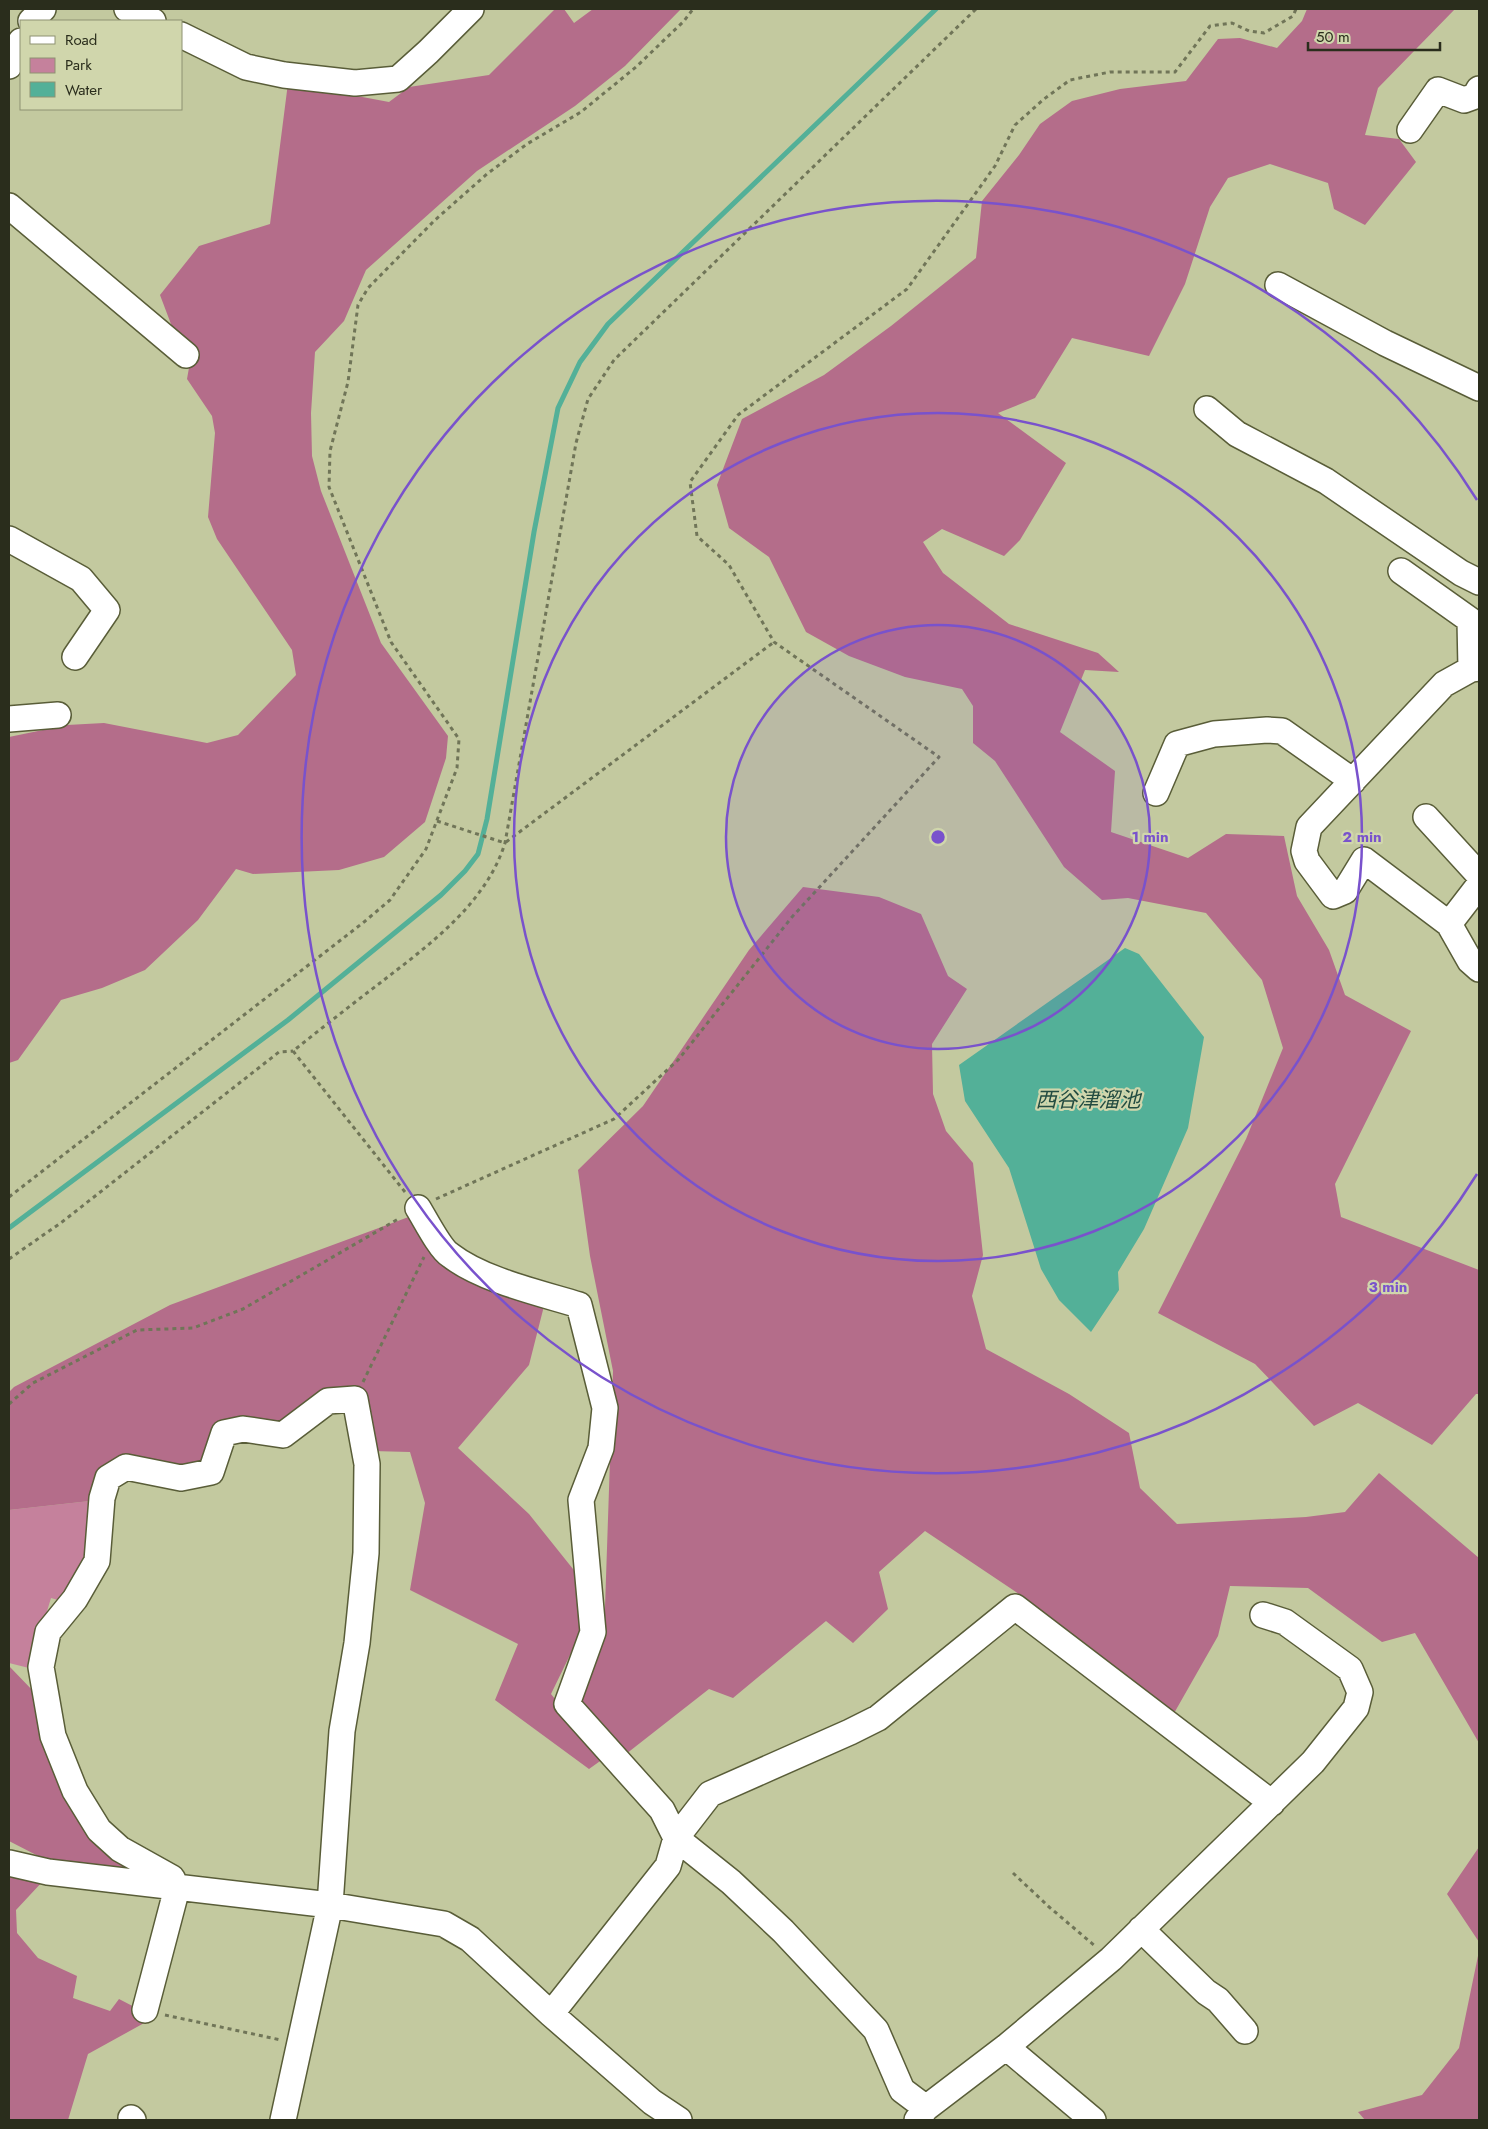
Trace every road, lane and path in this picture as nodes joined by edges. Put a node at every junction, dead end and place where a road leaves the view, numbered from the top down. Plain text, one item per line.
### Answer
1 (43, 9) edge
2 (127, 9) edge
3 (471, 9) edge
4 (692, 9) edge
5 (976, 9) edge
6 (1296, 9) edge
7 (32, 20) edge
8 (151, 20) edge
9 (182, 35) edge
10 (20, 43) edge
11 (9, 66) edge
12 (1479, 89) edge
13 (1410, 130) dead end
14 (9, 206) edge
15 (1278, 285) dead end
16 (186, 355) dead end
17 (1479, 388) edge
18 (1207, 409) dead end
19 (9, 539) edge
20 (1401, 570) dead end
21 (1479, 582) edge
22 (774, 642) junction
23 (75, 657) dead end
24 (1475, 669) edge
25 (58, 715) dead end
26 (9, 719) edge
27 (1353, 781) junction
28 (1156, 793) dead end
29 (1426, 817) dead end
30 (437, 821) junction
31 (505, 843) junction
32 (1479, 874) edge
33 (1479, 885) edge
34 (1449, 924) junction
35 (1479, 969) edge
36 (293, 1051) junction
37 (9, 1197) edge
38 (418, 1208) junction
39 (426, 1252) dead end
40 (9, 1259) edge
41 (355, 1398) junction
42 (9, 1404) edge
43 (1263, 1615) dead end
44 (1272, 1803) junction
45 (676, 1838) junction
46 (9, 1863) edge
47 (1014, 1874) dead end
48 (177, 1888) junction
49 (330, 1905) junction
50 (1141, 1929) junction
51 (1111, 1959) junction
52 (145, 2010) joint
53 (551, 2014) junction
54 (1245, 2031) dead end
55 (299, 2043) junction
56 (1006, 2047) junction
57 (921, 2114) edge
58 (283, 2120) edge
59 (679, 2120) edge
60 (1093, 2120) edge

1 - 7 street
2 - 8 street
3 - 9 street
4 - 30 path
5 - 31 path
6 - 22 path
10 - 11 street
12 - 13 street
14 - 16 street
15 - 17 street
18 - 21 street
19 - 23 street
20 - 24 street
22 - 31 path
22 - 38 path
24 - 27 street
25 - 26 street
27 - 28 street
27 - 34 street
29 - 32 street
30 - 31 path
30 - 37 path
31 - 36 path
33 - 34 street
34 - 35 street
36 - 38 path
36 - 40 path
38 - 42 path
38 - 45 street
39 - 41 path
41 - 48 street
41 - 49 street
43 - 44 street
44 - 45 street
44 - 50 street
45 - 53 street
45 - 57 street
46 - 48 street
47 - 51 path
48 - 49 street
48 - 52 street
49 - 53 street
49 - 55 street
50 - 51 street
50 - 54 street
51 - 56 street
52 - 55 path
53 - 59 street
55 - 58 street
56 - 57 street
56 - 60 street

